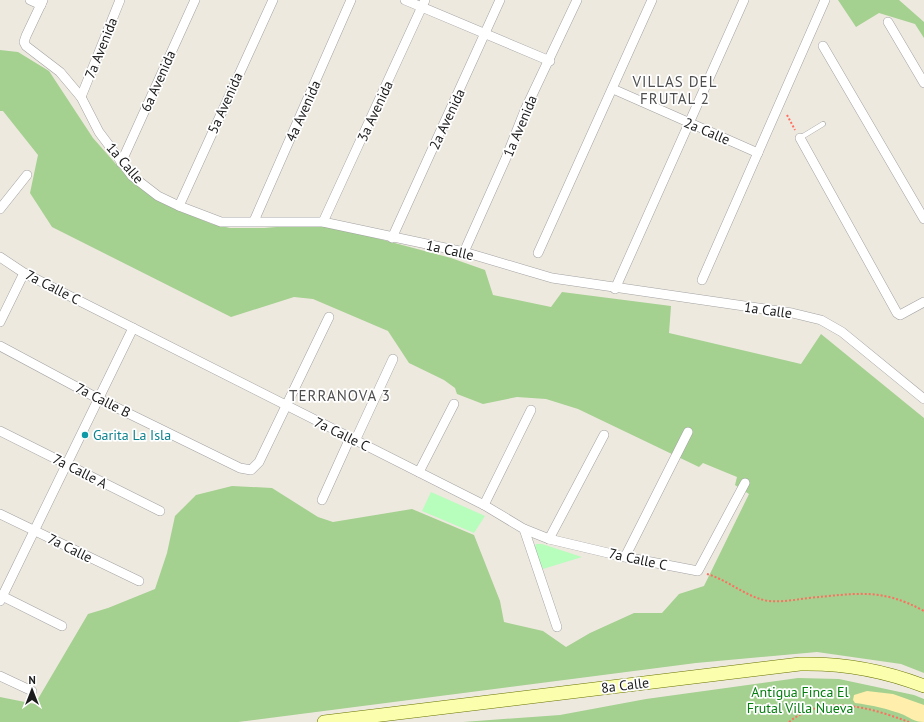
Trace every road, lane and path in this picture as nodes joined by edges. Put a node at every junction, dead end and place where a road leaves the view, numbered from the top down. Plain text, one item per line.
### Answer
1 (30, 0) edge
2 (120, 0) edge
3 (195, 0) edge
4 (273, 0) edge
5 (351, 0) edge
6 (405, 0) edge
7 (500, 0) edge
8 (577, 0) edge
9 (652, 0) edge
10 (744, 0) edge
11 (825, 0) edge
12 (42, 3) edge
13 (423, 4) edge
14 (888, 22) dead end
15 (486, 33) junction
16 (823, 46) dead end
17 (550, 61) junction
18 (924, 83) edge
19 (613, 89) junction
20 (81, 97) junction
21 (779, 101) junction
22 (688, 123) junction
23 (823, 124) dead end
24 (800, 138) junction
25 (758, 153) junction
26 (121, 163) junction
27 (26, 175) dead end
28 (179, 206) junction
29 (0, 208) edge
30 (924, 219) edge
31 (254, 221) junction
32 (323, 222) junction
33 (392, 238) junction
34 (464, 252) junction
35 (538, 253) dead end
36 (0, 257) edge
37 (24, 273) junction
38 (702, 280) dead end
39 (615, 288) junction
40 (924, 302) edge
41 (329, 317) dead end
42 (0, 322) edge
43 (133, 328) junction
44 (0, 346) edge
45 (393, 359) dead end
46 (99, 399) junction
47 (924, 399) edge
48 (454, 404) dead end
49 (286, 406) junction
50 (531, 410) dead end
51 (0, 432) edge
52 (688, 432) dead end
53 (604, 435) dead end
54 (352, 439) junction
55 (68, 464) junction
56 (419, 472) junction
57 (745, 483) dead end
58 (322, 500) dead end
59 (484, 505) junction
60 (160, 511) dead end
61 (0, 514) edge
62 (524, 529) junction
63 (34, 531) junction
64 (549, 539) junction
65 (625, 557) junction
66 (698, 571) junction
67 (139, 581) dead end
68 (1, 597) edge
69 (924, 611) edge
70 (62, 626) dead end
71 (557, 627) dead end
72 (0, 676) edge
73 (924, 686) edge
74 (32, 691) dead end
75 (324, 722) edge
76 (789, 722) edge
77 (910, 722) edge

1 - 12 street
2 - 20 street, 7a Avenida
3 - 26 street, 6a Avenida
4 - 28 street, 5a Avenida
5 - 31 street, 4a Avenida
6 - 13 street
7 - 15 street, 2a Avenida
8 - 17 street, 1a Avenida
9 - 19 street
10 - 22 street
11 - 21 street
12 - 20 street, 1a Calle
13 - 15 street
13 - 32 street, 3a Avenida
14 - 18 street
15 - 17 street
15 - 33 street, 2a Avenida
16 - 30 street
17 - 34 street, 1a Avenida
19 - 22 street, 2a Calle
19 - 35 street
20 - 26 street, 1a Calle
21 - 24 path
21 - 25 street
22 - 25 street, 2a Calle
22 - 39 street
23 - 24 lane
24 - 40 street
25 - 38 street
26 - 28 street, 1a Calle
27 - 29 street
28 - 31 street, 1a Calle
31 - 32 street, 1a Calle
32 - 33 street, 1a Calle
33 - 34 street, 1a Calle
34 - 39 street, 1a Calle
36 - 37 street, 7a Calle C
37 - 42 street
37 - 43 street, 7a Calle C
39 - 47 street, 1a Calle
41 - 49 street
43 - 46 street
43 - 49 street, 7a Calle C
44 - 46 street, 7a Calle B
45 - 54 street
46 - 49 street, 7a Calle B
46 - 55 street
48 - 56 street
49 - 54 street, 7a Calle C
50 - 59 street
51 - 55 street, 7a Calle A
52 - 65 street
53 - 64 street
54 - 56 street, 7a Calle C
54 - 58 street
55 - 60 street, 7a Calle A
55 - 63 street
56 - 59 street, 7a Calle C
57 - 66 street
59 - 62 street, 7a Calle C
61 - 63 street, 7a Calle
62 - 64 street, 7a Calle C
62 - 71 street
63 - 67 street, 7a Calle
63 - 68 street
64 - 65 street, 7a Calle C
65 - 66 street, 7a Calle C
66 - 69 path
68 - 70 street
72 - 74 street
73 - 75 main road, 8a Calle
76 - 77 path

